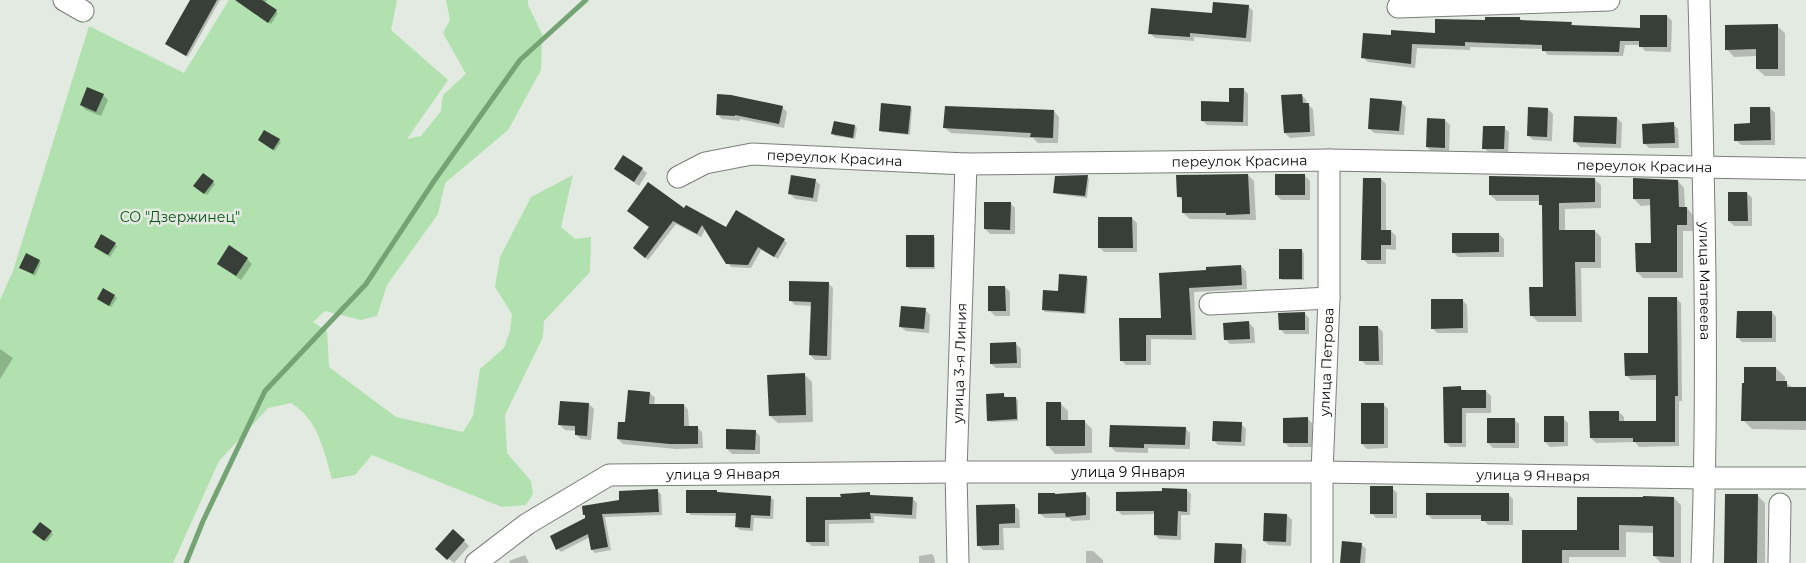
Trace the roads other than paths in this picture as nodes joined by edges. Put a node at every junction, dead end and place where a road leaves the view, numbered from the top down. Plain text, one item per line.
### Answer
1 (64, 0) edge
2 (1610, 0) edge
3 (1699, 0) edge
4 (1398, 7) dead end
5 (83, 11) dead end
6 (1329, 160) junction
7 (966, 164) junction
8 (1704, 168) junction
9 (1806, 169) edge
10 (678, 177) dead end
11 (1329, 298) junction
12 (1210, 304) dead end
13 (956, 472) junction
14 (1322, 472) junction
15 (1705, 478) junction
16 (1806, 478) edge
17 (1780, 504) dead end
18 (476, 563) edge
19 (958, 563) edge
20 (1322, 563) edge
21 (1702, 563) edge
22 (1779, 563) edge

1 - 5 street
2 - 4 street
3 - 8 street, улица Матвеева
6 - 7 street, переулок Красина
6 - 8 street, переулок Красина
6 - 11 street, улица Петрова
7 - 10 street, переулок Красина
7 - 13 street, улица 3-я Линия
8 - 9 street, переулок Красина
8 - 15 street, улица Матвеева
11 - 12 street
11 - 14 street, улица Петрова
13 - 14 street, улица 9 Января
13 - 18 street, улица 9 Января
13 - 19 street, улица 3-я Линия
14 - 15 street, улица 9 Января
14 - 20 street, улица Петрова
15 - 16 street, улица 9 Января
15 - 21 street, улица Матвеева
17 - 22 street

